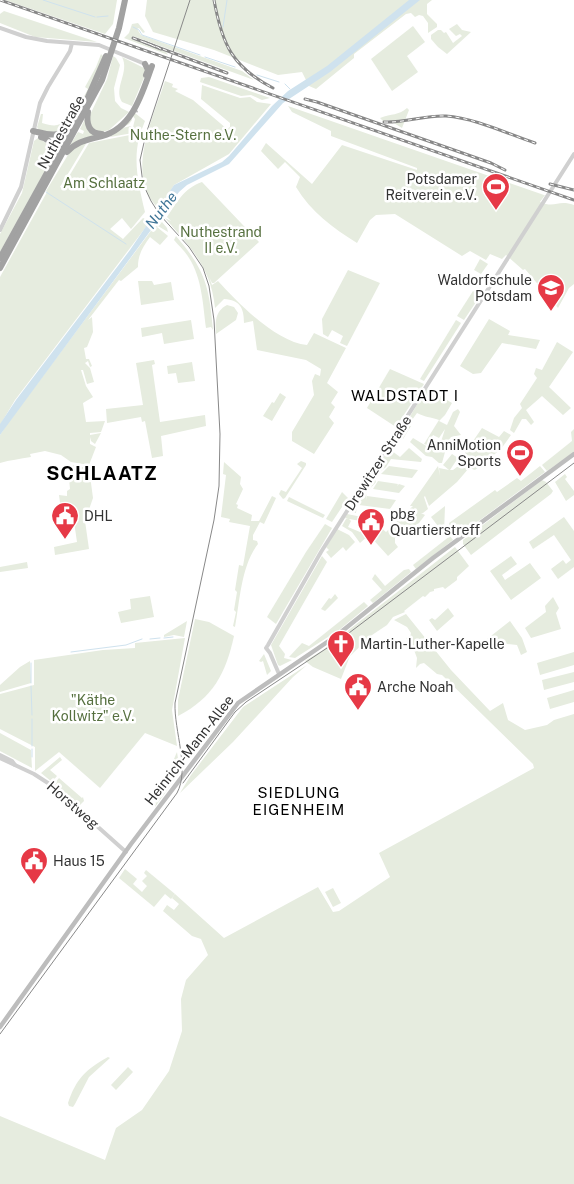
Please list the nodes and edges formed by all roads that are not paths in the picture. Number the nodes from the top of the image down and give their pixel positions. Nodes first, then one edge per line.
1 (121, 0) edge
2 (126, 0) edge
3 (118, 27) junction
4 (0, 28) edge
5 (72, 43) junction
6 (109, 55) junction
7 (148, 65) junction
8 (90, 103) junction
9 (77, 119) junction
10 (32, 133) junction
11 (574, 154) edge
12 (60, 161) junction
13 (50, 167) junction
14 (0, 230) edge
15 (0, 258) edge
16 (0, 268) edge
17 (574, 454) edge
18 (279, 674) junction
19 (0, 757) edge
20 (126, 852) junction
21 (0, 1026) edge

1 - 3 highway, Nuthestraße
2 - 3 highway, Nuthestraße
3 - 6 highway, Nuthestraße
4 - 5 street
5 - 7 street
5 - 10 street
6 - 8 highway, Nuthestraße
6 - 9 highway, Nuthestraße
7 - 8 highway
7 - 12 highway
8 - 12 highway, Nuthestraße
9 - 10 highway
9 - 13 highway, Nuthestraße
10 - 13 highway
10 - 14 street
11 - 18 street, Drewitzer Straße
12 - 16 highway, Nuthestraße
13 - 15 highway, Nuthestraße
17 - 18 main road, Heinrich-Mann-Allee
18 - 20 main road, Heinrich-Mann-Allee
19 - 20 street, Horstweg
20 - 21 main road, Heinrich-Mann-Allee

